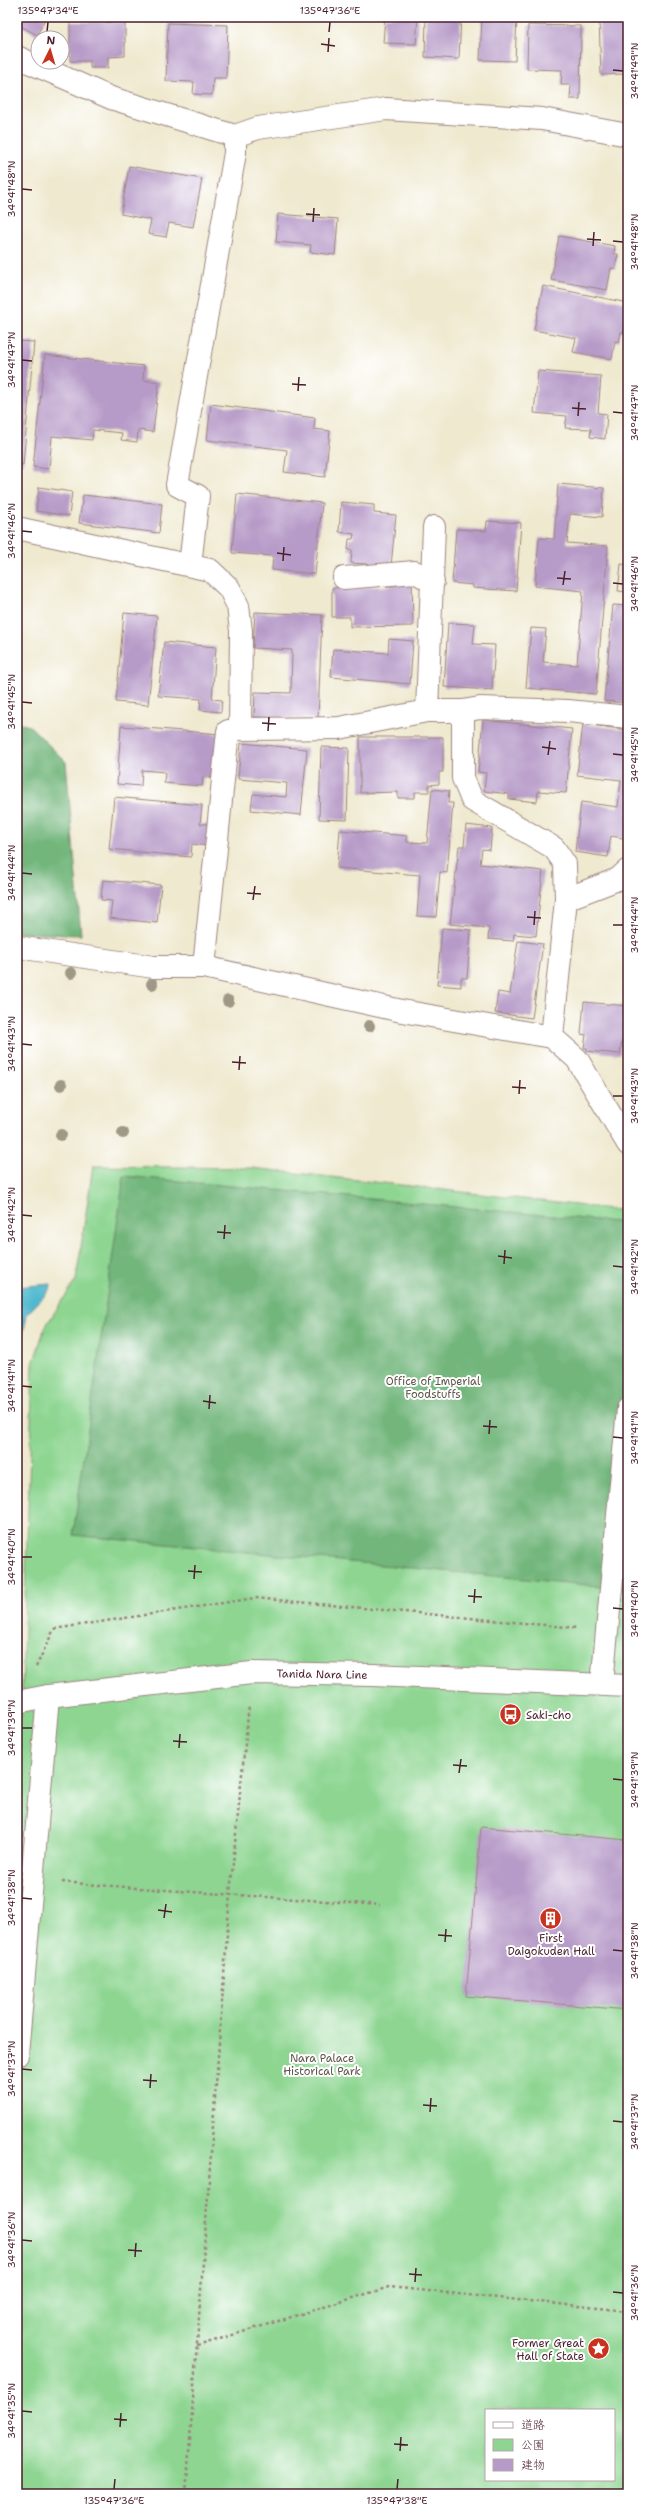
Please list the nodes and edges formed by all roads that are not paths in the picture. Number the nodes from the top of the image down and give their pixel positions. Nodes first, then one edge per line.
1 (17, 56) edge
2 (628, 135) edge
3 (235, 136) junction
4 (434, 527) dead end
5 (17, 528) edge
6 (190, 565) junction
7 (344, 578) dead end
8 (433, 582) junction
9 (427, 711) junction
10 (463, 711) junction
11 (628, 718) edge
12 (240, 729) junction
13 (628, 870) edge
14 (566, 899) junction
15 (17, 947) edge
16 (204, 967) junction
17 (552, 1037) junction
18 (628, 1144) edge
19 (628, 1409) edge
20 (602, 1684) junction
21 (628, 1686) edge
22 (48, 1696) junction
23 (17, 1702) edge
24 (17, 2055) edge

1 - 3 street
2 - 3 street
3 - 6 street
4 - 8 street
5 - 6 street
6 - 12 street
7 - 8 street
8 - 9 street
9 - 10 street
9 - 12 street
10 - 11 street
10 - 14 street
12 - 16 street
13 - 14 street
14 - 17 street
15 - 16 street
16 - 17 street
17 - 18 street
19 - 20 street
20 - 21 street, Tanida Nara Line
20 - 22 street, Tanida Nara Line
22 - 23 street, Tanida Nara Line
22 - 24 street

